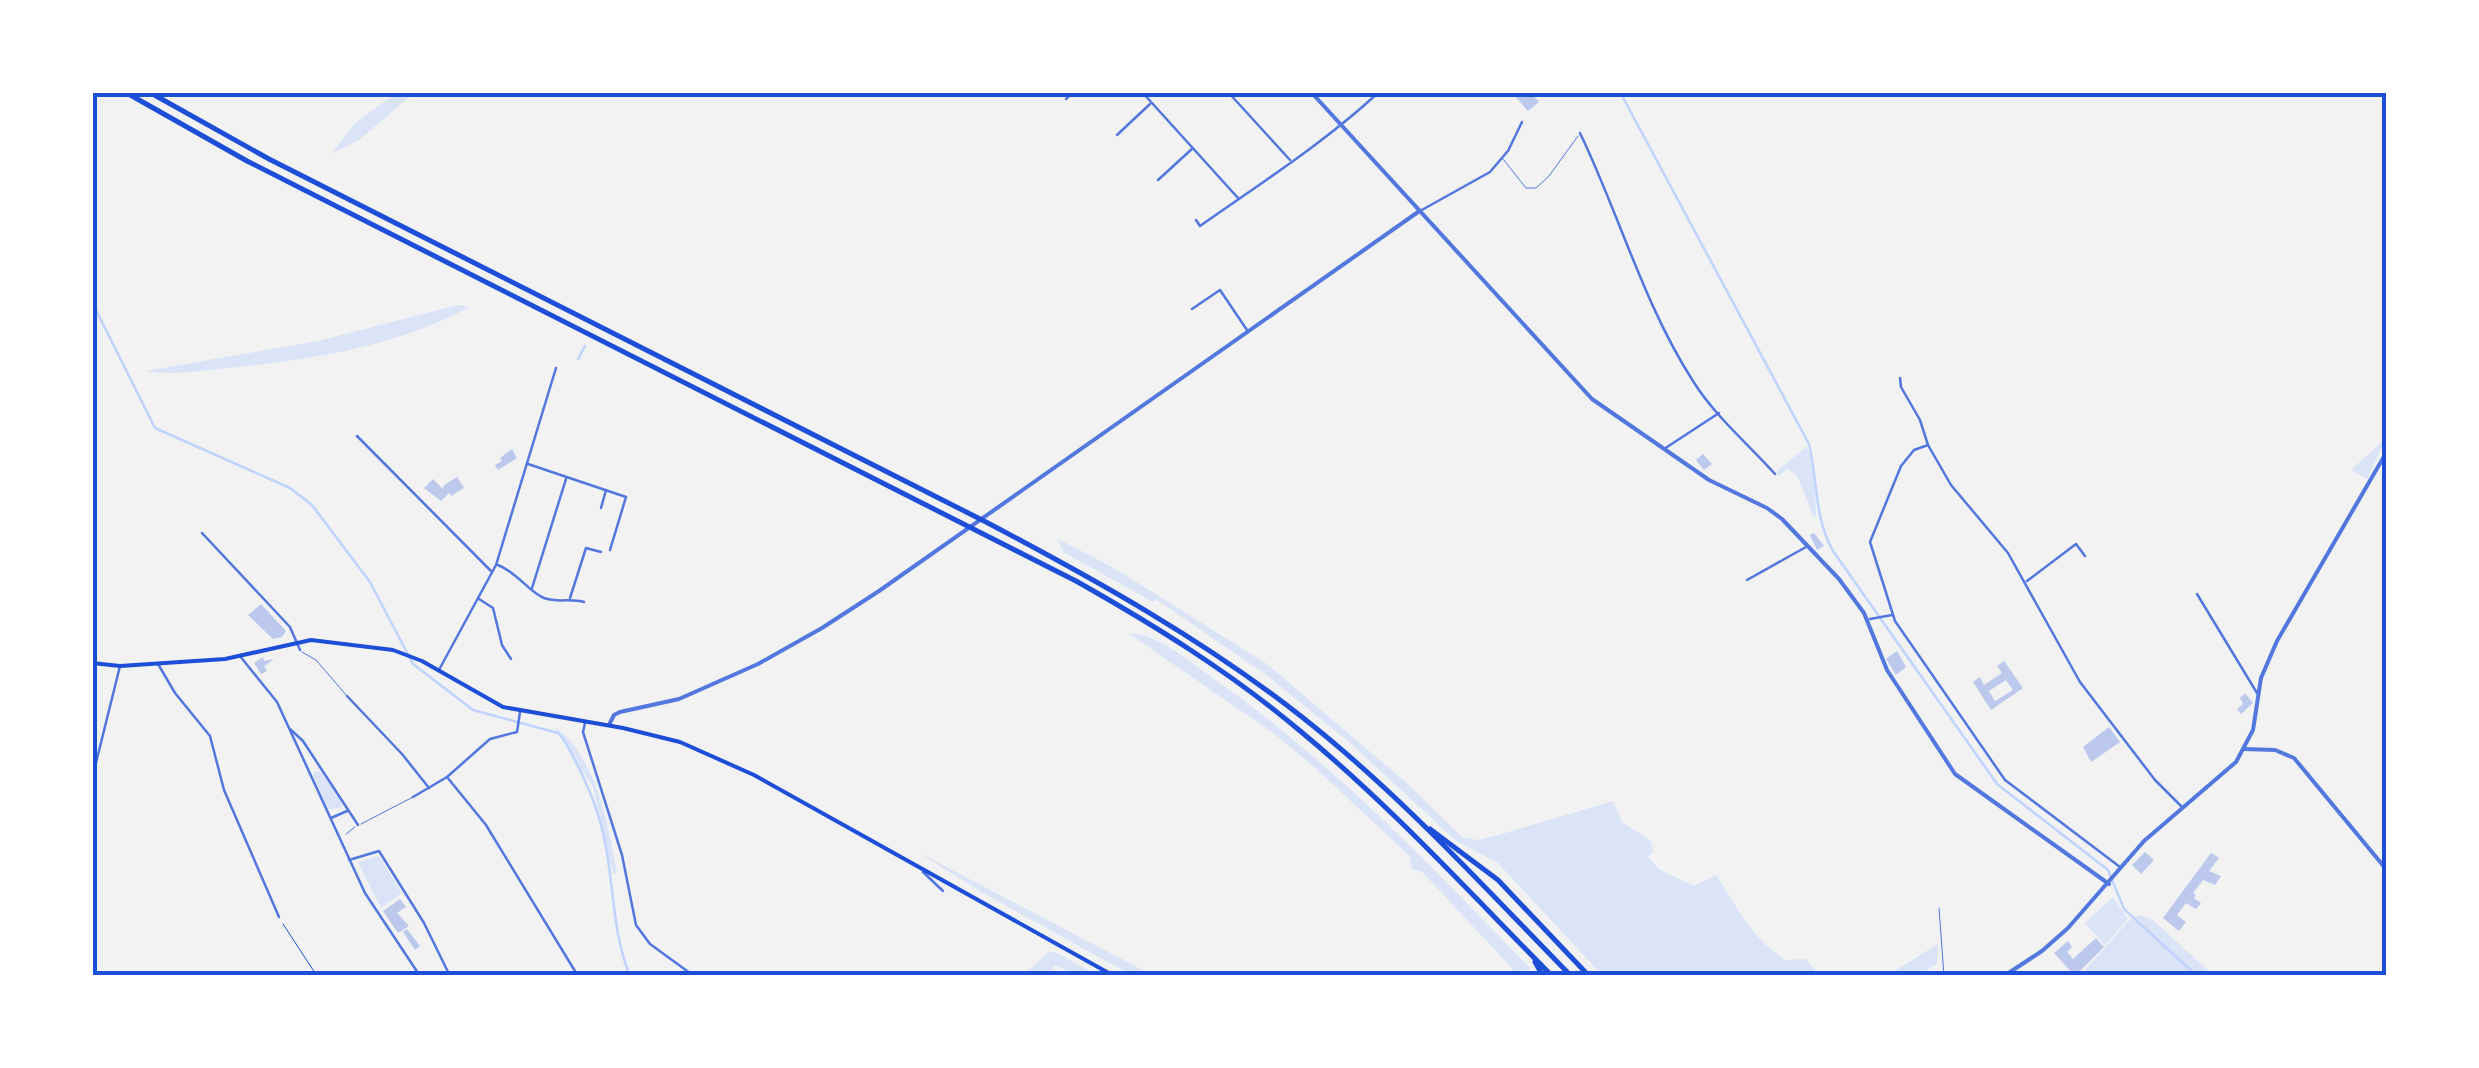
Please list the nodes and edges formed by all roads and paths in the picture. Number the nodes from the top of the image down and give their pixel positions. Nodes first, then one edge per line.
1 (125, 92) edge
2 (152, 92) edge
3 (1073, 92) edge
4 (1142, 92) edge
5 (1228, 92) edge
6 (1310, 92) edge
7 (1378, 92) edge
8 (1066, 99) dead end
9 (1151, 103) junction
10 (1522, 122) dead end
11 (1342, 126) junction
12 (1580, 134) joint
13 (1116, 135) dead end
14 (1193, 148) junction
15 (1503, 160) junction
16 (1291, 161) junction
17 (1158, 180) dead end
18 (1238, 199) junction
19 (1419, 212) junction
20 (1196, 220) dead end
21 (1192, 309) dead end
22 (1247, 330) junction
23 (556, 368) dead end
24 (1900, 378) dead end
25 (1719, 412) junction
26 (357, 436) dead end
27 (1928, 444) junction
28 (1662, 450) junction
29 (2386, 453) edge
30 (528, 464) junction
31 (1775, 474) dead end
32 (566, 477) junction
33 (606, 490) junction
34 (601, 508) dead end
35 (974, 522) junction
36 (202, 533) dead end
37 (1808, 546) junction
38 (610, 550) dead end
39 (601, 552) dead end
40 (2085, 556) dead end
41 (1764, 558) dead end
42 (496, 564) junction
43 (1769, 568) junction
44 (492, 572) junction
45 (1747, 580) dead end
46 (2026, 582) junction
47 (532, 588) junction
48 (2197, 594) dead end
49 (570, 598) junction
50 (478, 599) junction
51 (584, 602) dead end
52 (1893, 614) junction
53 (1867, 620) junction
54 (295, 641) junction
55 (300, 650) joint
56 (240, 656) junction
57 (511, 659) dead end
58 (157, 662) junction
59 (92, 663) edge
60 (120, 666) junction
61 (439, 670) junction
62 (2258, 694) junction
63 (347, 696) joint
64 (520, 712) junction
65 (586, 722) junction
66 (609, 726) junction
67 (289, 728) junction
68 (2244, 749) junction
69 (318, 764) junction
70 (308, 769) junction
71 (447, 778) junction
72 (92, 780) edge
73 (429, 788) junction
74 (413, 797) joint
75 (2184, 808) junction
76 (348, 810) junction
77 (1408, 810) junction
78 (330, 818) junction
79 (358, 825) junction
80 (346, 834) dead end
81 (348, 860) junction
82 (920, 867) junction
83 (2121, 868) junction
84 (2386, 869) edge
85 (2111, 880) junction
86 (943, 891) dead end
87 (1940, 908) dead end
88 (279, 917) joint
89 (1531, 955) junction
90 (317, 976) edge
91 (420, 976) edge
92 (450, 976) edge
93 (578, 976) edge
94 (694, 976) edge
95 (1114, 976) edge
96 (1543, 976) edge
97 (1552, 976) edge
98 (1571, 976) edge
99 (1589, 976) edge
100 (1944, 976) edge
101 (2004, 976) edge

1 - 35 highway
2 - 35 highway
3 - 8 street
4 - 9 street
5 - 16 street
6 - 11 street
7 - 11 street
9 - 13 street
9 - 14 street
10 - 15 street
11 - 16 street
11 - 19 street
12 - 15 lane
12 - 25 street
14 - 17 street
14 - 18 street
15 - 19 street
16 - 18 street
18 - 20 street
19 - 22 street
19 - 28 street
21 - 22 street
22 - 35 street
23 - 30 street
24 - 27 street
25 - 28 street
25 - 31 street
26 - 44 street
27 - 46 street
27 - 52 street
28 - 37 street
29 - 62 street
30 - 32 street
30 - 42 street
32 - 33 street
32 - 47 street
33 - 34 street
33 - 38 street
35 - 66 street
35 - 77 highway
35 - 89 highway
36 - 54 street
37 - 43 street
37 - 53 street
39 - 49 street
40 - 46 street
41 - 43 street
42 - 44 street
42 - 47 street
43 - 45 street
44 - 50 street
46 - 75 street
47 - 49 street
48 - 62 street
49 - 51 street
50 - 57 street
50 - 61 street
52 - 53 street
52 - 83 street
53 - 85 street
54 - 55 street
54 - 56 main road
54 - 61 main road
55 - 63 lane
56 - 58 main road
56 - 67 street
58 - 60 main road
58 - 88 street
59 - 60 main road
60 - 72 street
61 - 64 main road
62 - 68 street
63 - 73 street
64 - 65 main road
64 - 71 street
65 - 66 main road
65 - 94 street
66 - 82 main road
67 - 69 street
67 - 70 street
68 - 75 street
68 - 84 street
69 - 70 street
69 - 76 street
70 - 78 street
71 - 73 street
71 - 93 street
73 - 74 street
74 - 79 lane
75 - 83 street
76 - 78 street
76 - 79 street
77 - 98 highway
77 - 99 highway
78 - 81 street
79 - 80 lane
81 - 91 street
81 - 92 street
82 - 86 street
82 - 95 main road
83 - 85 street
85 - 101 street
87 - 100 lane
88 - 90 path
89 - 96 highway
89 - 97 highway

